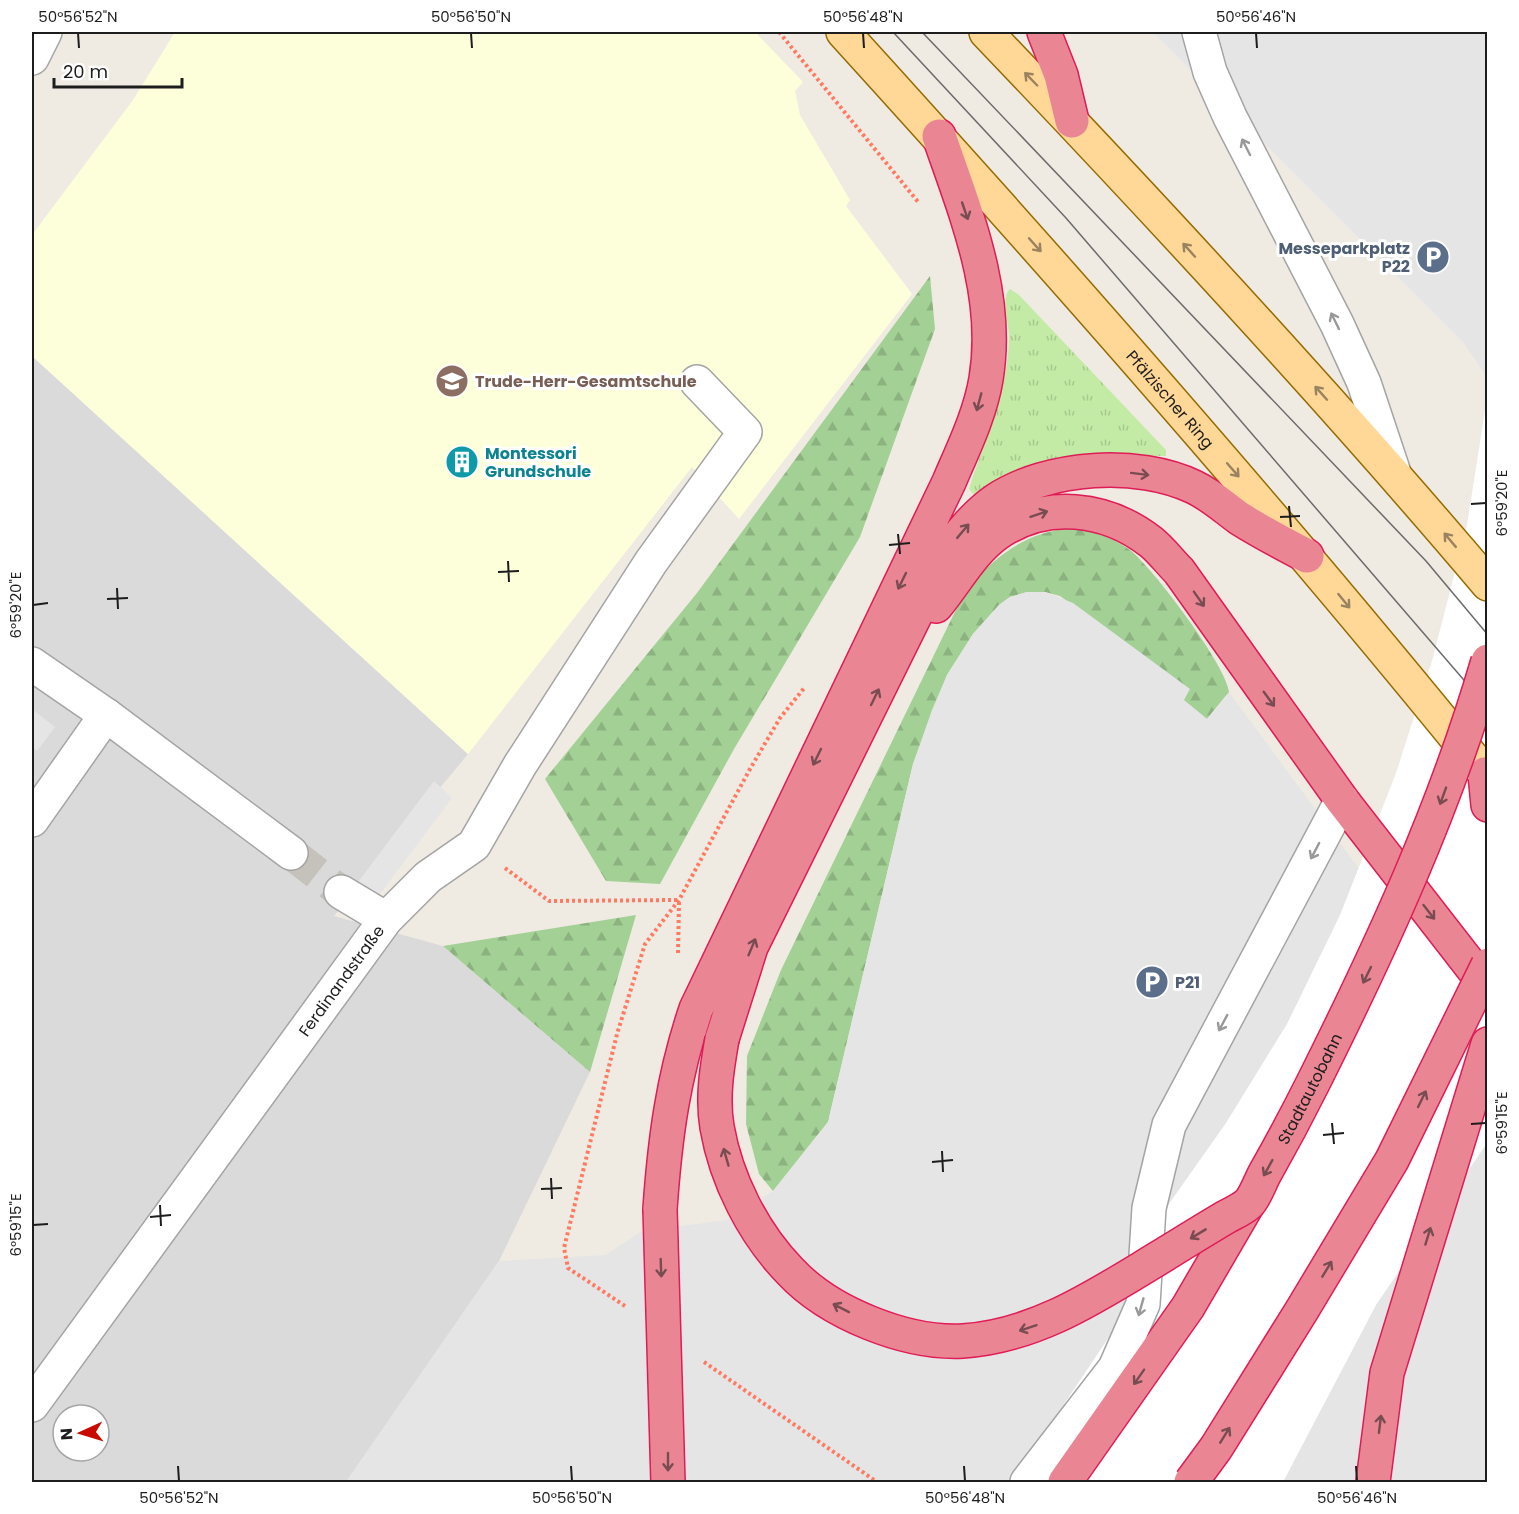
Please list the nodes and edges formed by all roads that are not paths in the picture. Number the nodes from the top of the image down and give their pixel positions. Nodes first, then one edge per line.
1 (45, 32) edge
2 (843, 32) edge
3 (986, 32) edge
4 (1044, 32) edge
5 (1199, 32) edge
6 (32, 58) edge
7 (1072, 122) junction
8 (939, 136) junction
9 (697, 382) dead end
10 (1394, 473) junction
11 (1307, 556) junction
12 (1488, 584) edge
13 (896, 656) junction
14 (1488, 661) edge
15 (32, 664) edge
16 (106, 716) junction
17 (1486, 775) edge
18 (1342, 800) junction
19 (1488, 806) edge
20 (32, 820) edge
21 (291, 854) tunnel mouth
22 (341, 891) tunnel mouth
23 (386, 919) junction
24 (1488, 965) edge
25 (1488, 988) edge
26 (1488, 1044) edge
27 (1248, 1204) junction
28 (32, 1405) edge
29 (668, 1482) edge
30 (1027, 1482) edge
31 (1065, 1482) edge
32 (1191, 1482) edge
33 (1373, 1482) edge

1 - 6 street
2 - 8 main road, Pfälzischer Ring
7 -> 3 main road
4 - 7 highway
10 -> 5 street
10 -> 7 main road
8 -> 11 main road, Pfälzischer Ring
8 -> 29 highway, bridge
9 - 23 street, Ferdinandstraße
12 -> 10 main road
13 -> 11 highway
11 -> 17 main road, Pfälzischer Ring
13 -> 18 highway
27 -> 13 highway, bridge
14 -> 27 highway, Stadtautobahn, bridge
15 - 16 street
16 - 20 street
16 - 21 street
17 - 19 highway
18 -> 25 highway
18 -> 30 street
22 - 23 street
23 - 28 street, Ferdinandstraße
32 -> 24 highway, bridge
33 -> 26 highway
27 -> 31 highway, Stadtautobahn

